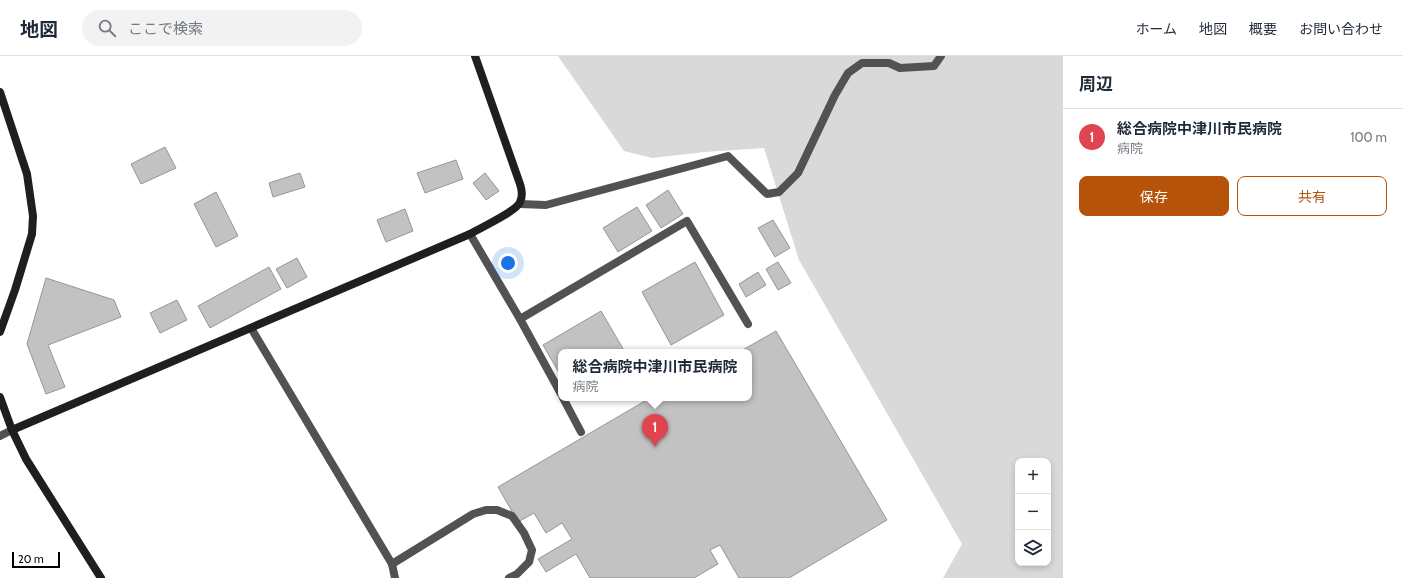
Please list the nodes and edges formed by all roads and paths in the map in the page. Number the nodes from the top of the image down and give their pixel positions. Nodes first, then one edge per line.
1 (475, 56) edge
2 (940, 56) edge
3 (0, 92) edge
4 (520, 204) junction
5 (470, 234) junction
6 (520, 319) junction
7 (748, 324) dead end
8 (251, 328) junction
9 (0, 332) edge
10 (558, 389) edge
11 (0, 397) edge
12 (565, 401) edge
13 (12, 430) junction
14 (581, 432) dead end
15 (0, 436) edge
16 (392, 564) junction
17 (101, 578) edge
18 (395, 578) edge
19 (509, 578) edge

1 - 4 street
2 - 4 street
3 - 9 street
4 - 5 street
5 - 6 street
5 - 8 street
6 - 7 street
6 - 10 street
8 - 13 street
8 - 16 street
11 - 13 street
12 - 14 street
13 - 15 street
13 - 17 street
16 - 18 street
16 - 19 street

